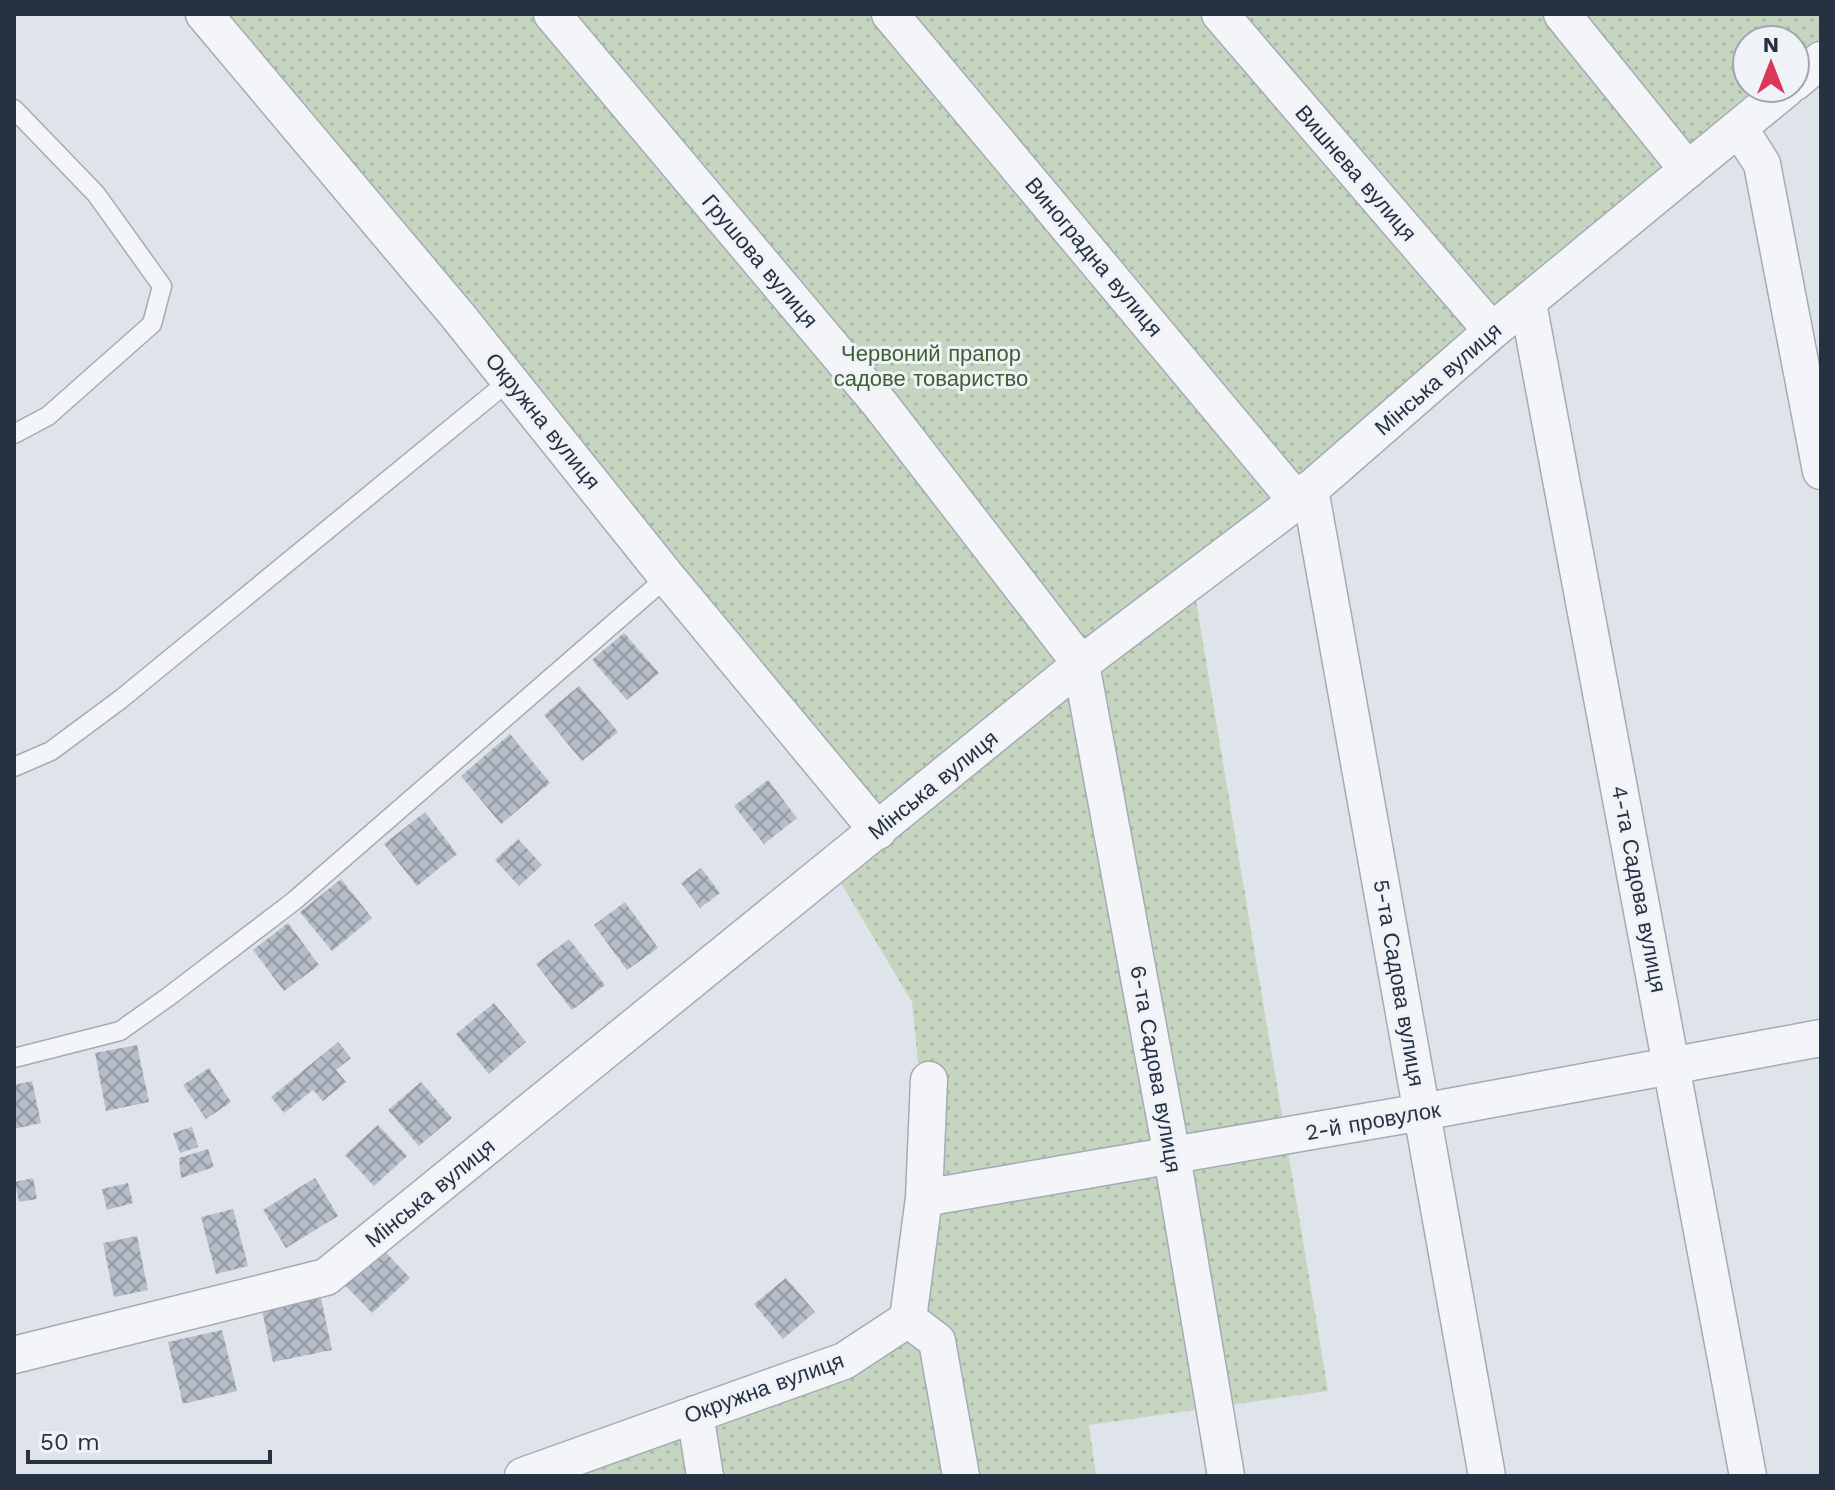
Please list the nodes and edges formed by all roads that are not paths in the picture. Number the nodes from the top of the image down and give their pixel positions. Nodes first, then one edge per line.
1 (204, 14) edge
2 (552, 14) edge
3 (890, 14) edge
4 (1220, 14) edge
5 (1562, 14) edge
6 (1768, 104) edge
7 (14, 109) edge
8 (1739, 128) junction
9 (1688, 170) junction
10 (1528, 303) junction
11 (1492, 331) junction
12 (510, 380) junction
13 (14, 434) edge
14 (1821, 471) edge
15 (1304, 495) junction
16 (667, 577) junction
17 (1081, 664) junction
18 (14, 767) edge
19 (878, 831) junction
20 (1821, 1038) edge
21 (14, 1058) edge
22 (1672, 1065) junction
23 (929, 1080) dead end
24 (1422, 1112) junction
25 (1172, 1156) junction
26 (924, 1198) junction
27 (908, 1319) junction
28 (14, 1355) edge
29 (695, 1414) junction
30 (523, 1476) edge
31 (705, 1476) edge
32 (961, 1476) edge
33 (1226, 1476) edge
34 (1487, 1476) edge
35 (1748, 1476) edge

1 - 12 street, Окружна вулиця
2 - 17 street, Грушова вулиця
3 - 15 street, Виноградна вулиця
4 - 11 street, Вишнева вулиця
5 - 9 street
6 - 8 street, Мінська вулиця
7 - 13 lane
8 - 9 street, Мінська вулиця
8 - 14 street
9 - 10 street, Мінська вулиця
10 - 11 street, Мінська вулиця
10 - 22 street, 4-та Садова вулиця
11 - 15 street, Мінська вулиця
12 - 16 street, Окружна вулиця
12 - 18 lane
15 - 17 street, Мінська вулиця
15 - 24 street, 5-та Садова вулиця
16 - 19 street, Окружна вулиця
16 - 21 lane
17 - 19 street, Мінська вулиця
17 - 25 street, 6-та Садова вулиця
19 - 28 street, Мінська вулиця
20 - 22 street, 2-й провулок
22 - 24 street, 2-й провулок
22 - 35 street, 4-та Садова вулиця
23 - 26 street
24 - 25 street, 2-й провулок
24 - 34 street, 5-та Садова вулиця
25 - 26 street, 2-й провулок
25 - 33 street, 6-та Садова вулиця
26 - 27 street
27 - 29 street, Окружна вулиця
27 - 32 street
29 - 30 street, Окружна вулиця
29 - 31 street

